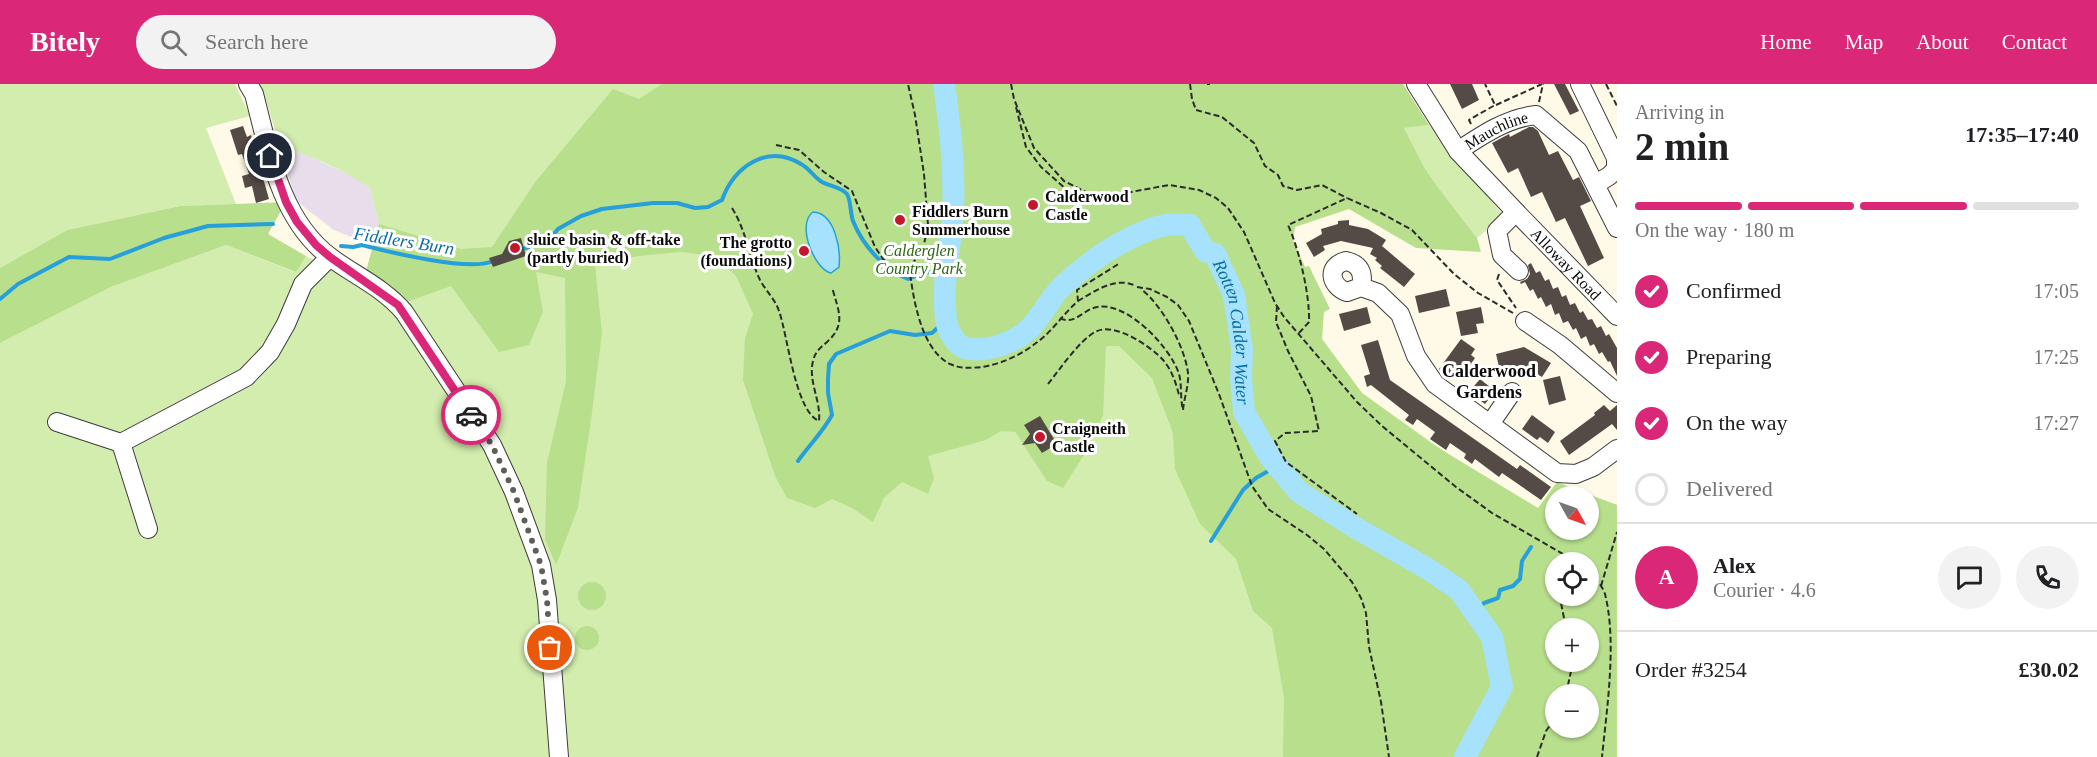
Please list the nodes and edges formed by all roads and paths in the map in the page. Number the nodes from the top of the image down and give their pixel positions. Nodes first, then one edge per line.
1 (248, 84) edge
2 (908, 84) edge
3 (1011, 84) edge
4 (1190, 84) edge
5 (1416, 84) edge
6 (1485, 84) edge
7 (1542, 84) edge
8 (1580, 84) edge
9 (1606, 84) edge
10 (1014, 99) junction
11 (1495, 105) junction
12 (1617, 106) edge
13 (1479, 137) junction
14 (776, 145) dead end
15 (1458, 151) junction
16 (1596, 184) junction
17 (1098, 198) junction
18 (1347, 198) junction
19 (732, 208) dead end
20 (1516, 212) junction
21 (1617, 228) edge
22 (330, 257) junction
23 (1505, 258) junction
24 (1120, 263) dead end
25 (909, 266) junction
26 (1520, 271) dead end
27 (832, 287) dead end
28 (1137, 287) junction
29 (1361, 287) dead end
30 (1078, 301) junction
31 (1277, 306) junction
32 (1617, 316) edge
33 (1060, 318) junction
34 (1524, 319) junction
35 (1298, 334) junction
36 (1048, 384) dead end
37 (1512, 392) dead end
38 (1617, 393) edge
39 (1183, 410) junction
40 (57, 422) dead end
41 (1490, 424) junction
42 (121, 443) junction
43 (1617, 449) edge
44 (1357, 514) dead end
45 (148, 529) dead end
46 (1617, 532) edge
47 (1560, 552) edge
48 (1599, 584) edge
49 (1601, 586) junction
50 (1545, 734) edge
51 (559, 757) edge
52 (1389, 757) edge
53 (1537, 757) edge
54 (1602, 757) edge

1 - 22 street
2 - 25 path
3 - 10 path
4 - 18 path
5 - 15 street, Alloway Road
6 - 11 path
7 - 11 path
8 - 16 street
9 - 12 path
10 - 17 path
10 - 17 path
11 - 13 path
13 - 15 street, Mauchline
13 - 16 street, Mauchline
14 - 25 path
15 - 20 street, Alloway Road
16 - 21 street, Mauchline
17 - 31 path
18 - 34 path
18 - 35 path
19 - 27 path
20 - 23 street
20 - 32 street, Alloway Road
22 - 42 street
22 - 51 street
23 - 26 street
23 - 34 path
24 - 30 path
25 - 33 path
28 - 30 path
28 - 39 path
28 - 52 path
29 - 41 street
30 - 33 path
31 - 35 path
31 - 44 path
33 - 39 path
34 - 38 street
35 - 47 path
36 - 39 path
37 - 41 street
40 - 42 street
41 - 43 street
42 - 45 street
46 - 49 path
48 - 49 path
49 - 54 path
50 - 53 path

